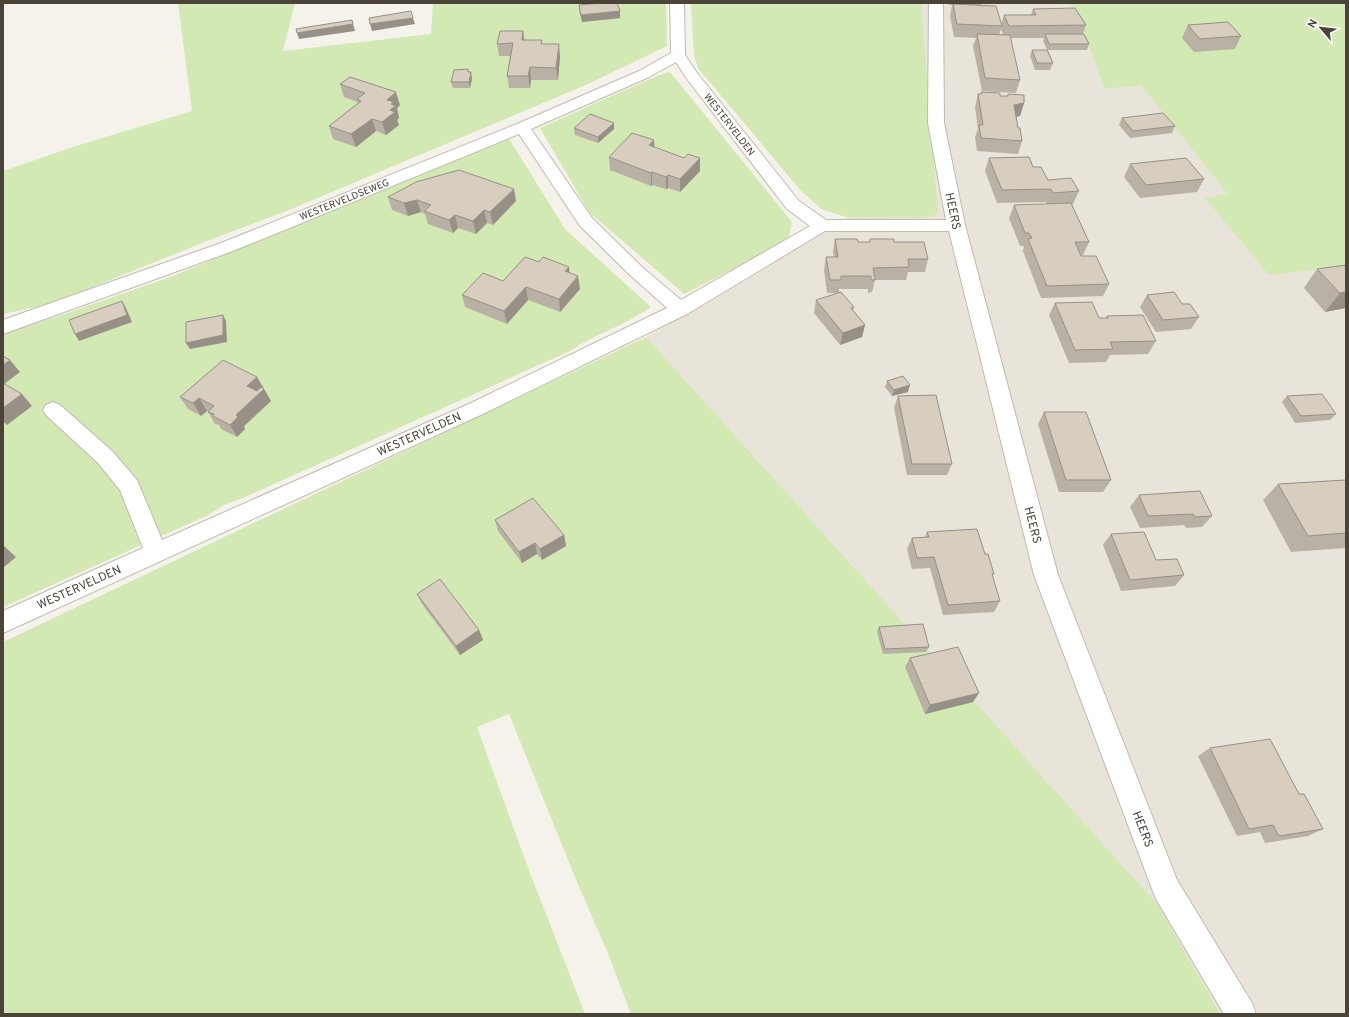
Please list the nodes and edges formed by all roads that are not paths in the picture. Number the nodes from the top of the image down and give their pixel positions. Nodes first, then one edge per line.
1 (677, 3) edge
2 (936, 3) edge
3 (678, 55) junction
4 (522, 127) junction
5 (956, 225) junction
6 (822, 226) junction
7 (680, 309) junction
8 (3, 327) edge
9 (54, 410) dead end
10 (156, 553) junction
11 (3, 622) edge
12 (1241, 1014) edge

1 - 3 street
2 - 5 street, HEERS
3 - 4 street, WESTERVELDSEWEG
3 - 6 street, WESTERVELDEN
4 - 7 street
4 - 8 street, WESTERVELDSEWEG
5 - 6 street, WESTERVELDEN
5 - 12 street, HEERS
6 - 7 street, WESTERVELDEN
7 - 10 street, WESTERVELDEN
9 - 10 street
10 - 11 street, WESTERVELDEN

